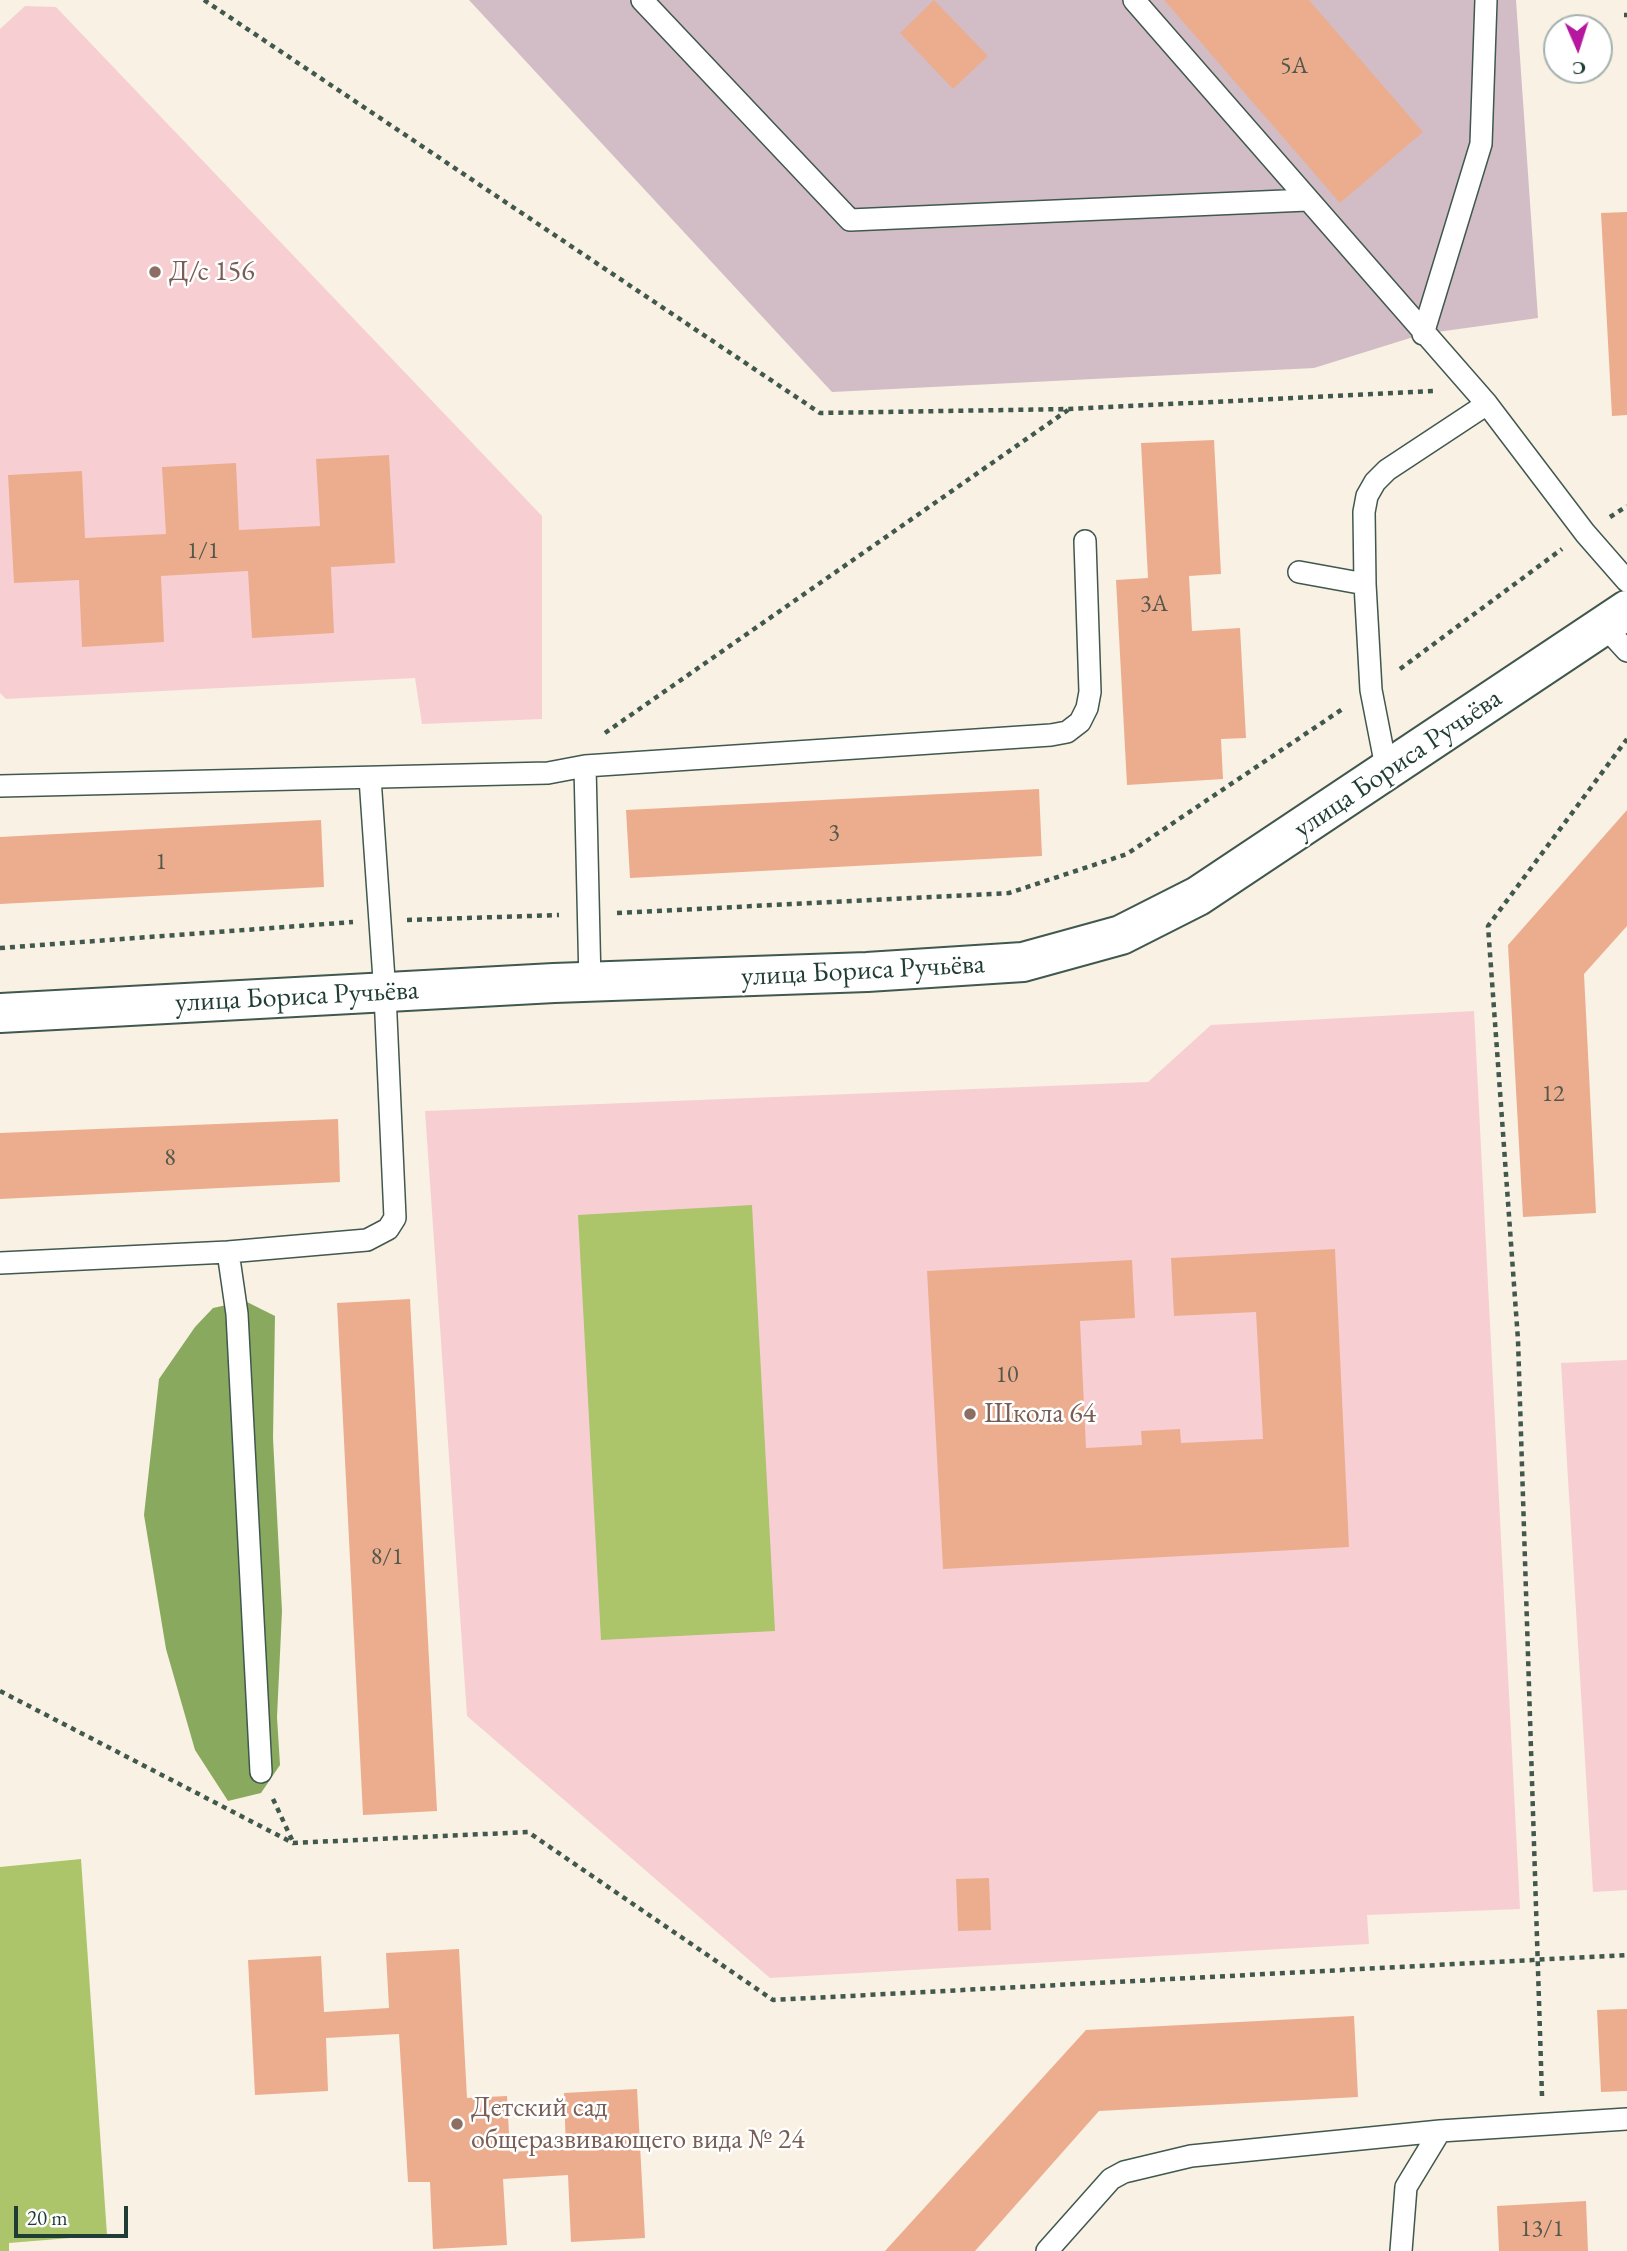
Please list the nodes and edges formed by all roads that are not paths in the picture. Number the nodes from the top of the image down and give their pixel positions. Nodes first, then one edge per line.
1 (642, 0) edge
2 (1134, 0) edge
3 (1486, 0) edge
4 (1307, 200) junction
5 (1423, 334) junction
6 (1480, 396) junction
7 (1085, 541) dead end
8 (1299, 572) dead end
9 (1627, 581) edge
10 (1365, 584) junction
11 (1620, 629) edge
12 (585, 766) junction
13 (1387, 772) junction
14 (370, 778) junction
15 (0, 786) edge
16 (590, 983) junction
17 (385, 994) junction
18 (0, 1013) edge
19 (228, 1252) junction
20 (0, 1263) edge
21 (261, 1772) road end
22 (1627, 2119) edge
23 (1440, 2131) junction
24 (1047, 2251) edge
25 (1402, 2251) edge

1 - 4 lane
2 - 4 lane
3 - 5 lane
4 - 5 lane
5 - 6 lane
6 - 9 lane
6 - 10 lane
7 - 12 lane
8 - 10 lane
10 - 13 lane
11 - 13 street, улица Бориса Ручьёва
12 - 14 lane
12 - 16 lane
13 - 16 street, улица Бориса Ручьёва
14 - 15 lane
14 - 17 lane
16 - 17 street, улица Бориса Ручьёва
17 - 18 street, улица Бориса Ручьёва
17 - 19 lane
19 - 20 lane
19 - 21 lane
22 - 23 lane
23 - 24 lane
23 - 25 lane

